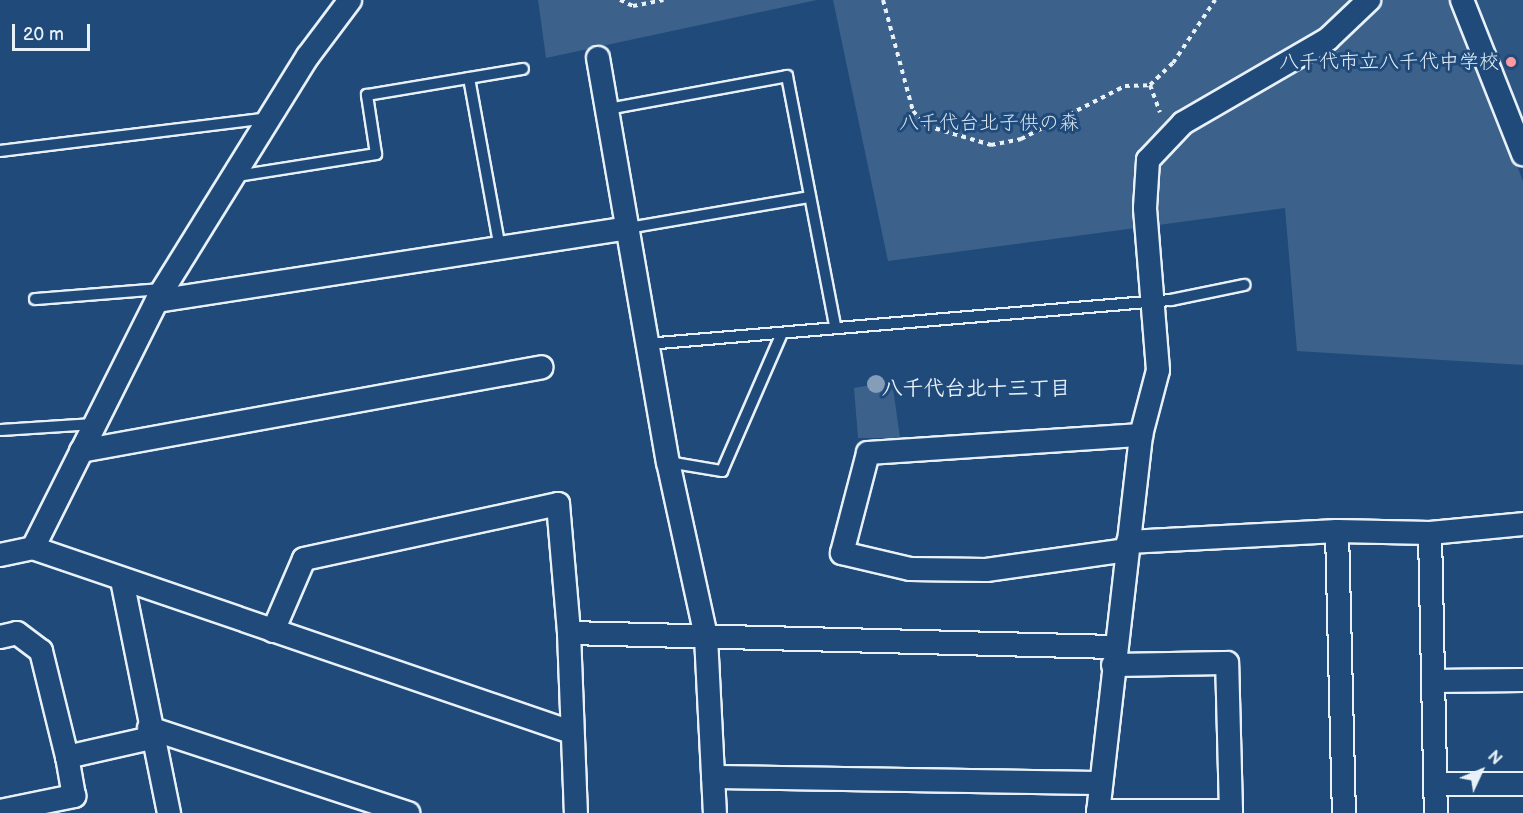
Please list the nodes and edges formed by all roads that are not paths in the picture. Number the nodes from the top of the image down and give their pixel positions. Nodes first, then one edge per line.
1 (350, 0) edge
2 (1370, 0) edge
3 (1462, 0) edge
4 (598, 58) dead end
5 (523, 69) dead end
6 (469, 78) junction
7 (608, 109) junction
8 (271, 118) junction
9 (0, 151) edge
10 (1523, 154) edge
11 (237, 176) junction
12 (809, 197) junction
13 (628, 228) junction
14 (500, 249) junction
15 (1244, 285) dead end
16 (160, 295) junction
17 (35, 299) dead end
18 (1156, 299) junction
19 (835, 325) junction
20 (782, 333) junction
21 (646, 344) junction
22 (542, 367) dead end
23 (94, 424) junction
24 (1, 430) edge
25 (1141, 435) junction
26 (81, 451) junction
27 (668, 462) junction
28 (1523, 524) edge
29 (1337, 531) junction
30 (1431, 533) junction
31 (1128, 546) junction
32 (33, 548) junction
33 (0, 555) edge
34 (122, 580) junction
35 (273, 631) junction
36 (569, 633) junction
37 (0, 637) edge
38 (706, 637) junction
39 (1114, 656) junction
40 (1523, 680) edge
41 (1433, 681) junction
42 (571, 732) junction
43 (150, 733) junction
44 (67, 757) junction
45 (713, 777) junction
46 (1101, 783) junction
47 (1436, 784) junction
48 (1523, 784) edge
49 (0, 811) edge
50 (1098, 812) edge
51 (169, 813) edge
52 (408, 813) edge
53 (576, 813) edge
54 (715, 813) edge
55 (1344, 813) edge
56 (1436, 813) edge

1 - 8 street
2 - 18 street
3 - 10 street
4 - 7 street
5 - 6 lane
6 - 11 lane
6 - 14 lane
7 - 12 lane
7 - 13 street
8 - 9 lane
8 - 11 street
11 - 16 street
12 - 13 lane
12 - 19 lane
13 - 14 street
13 - 21 street
14 - 16 street
15 - 18 lane
16 - 17 lane
16 - 23 street
18 - 19 lane
18 - 25 street
19 - 20 lane
20 - 21 lane
20 - 27 lane
21 - 27 street
22 - 26 street
23 - 24 lane
23 - 26 street
25 - 31 street
25 - 31 street
26 - 32 street
27 - 38 street
28 - 30 street
29 - 30 street
29 - 31 street
29 - 55 street
30 - 41 street
31 - 39 street
32 - 33 street
32 - 34 street
34 - 35 street
34 - 43 street
35 - 36 street
35 - 42 street
36 - 38 street
36 - 42 street
37 - 44 street
38 - 39 street
38 - 45 street
39 - 46 street
39 - 50 street
40 - 41 street
41 - 47 street
42 - 53 street
43 - 44 street
43 - 51 street
43 - 52 street
44 - 49 street
45 - 46 street
45 - 54 street
46 - 50 street
47 - 48 street
47 - 56 street

